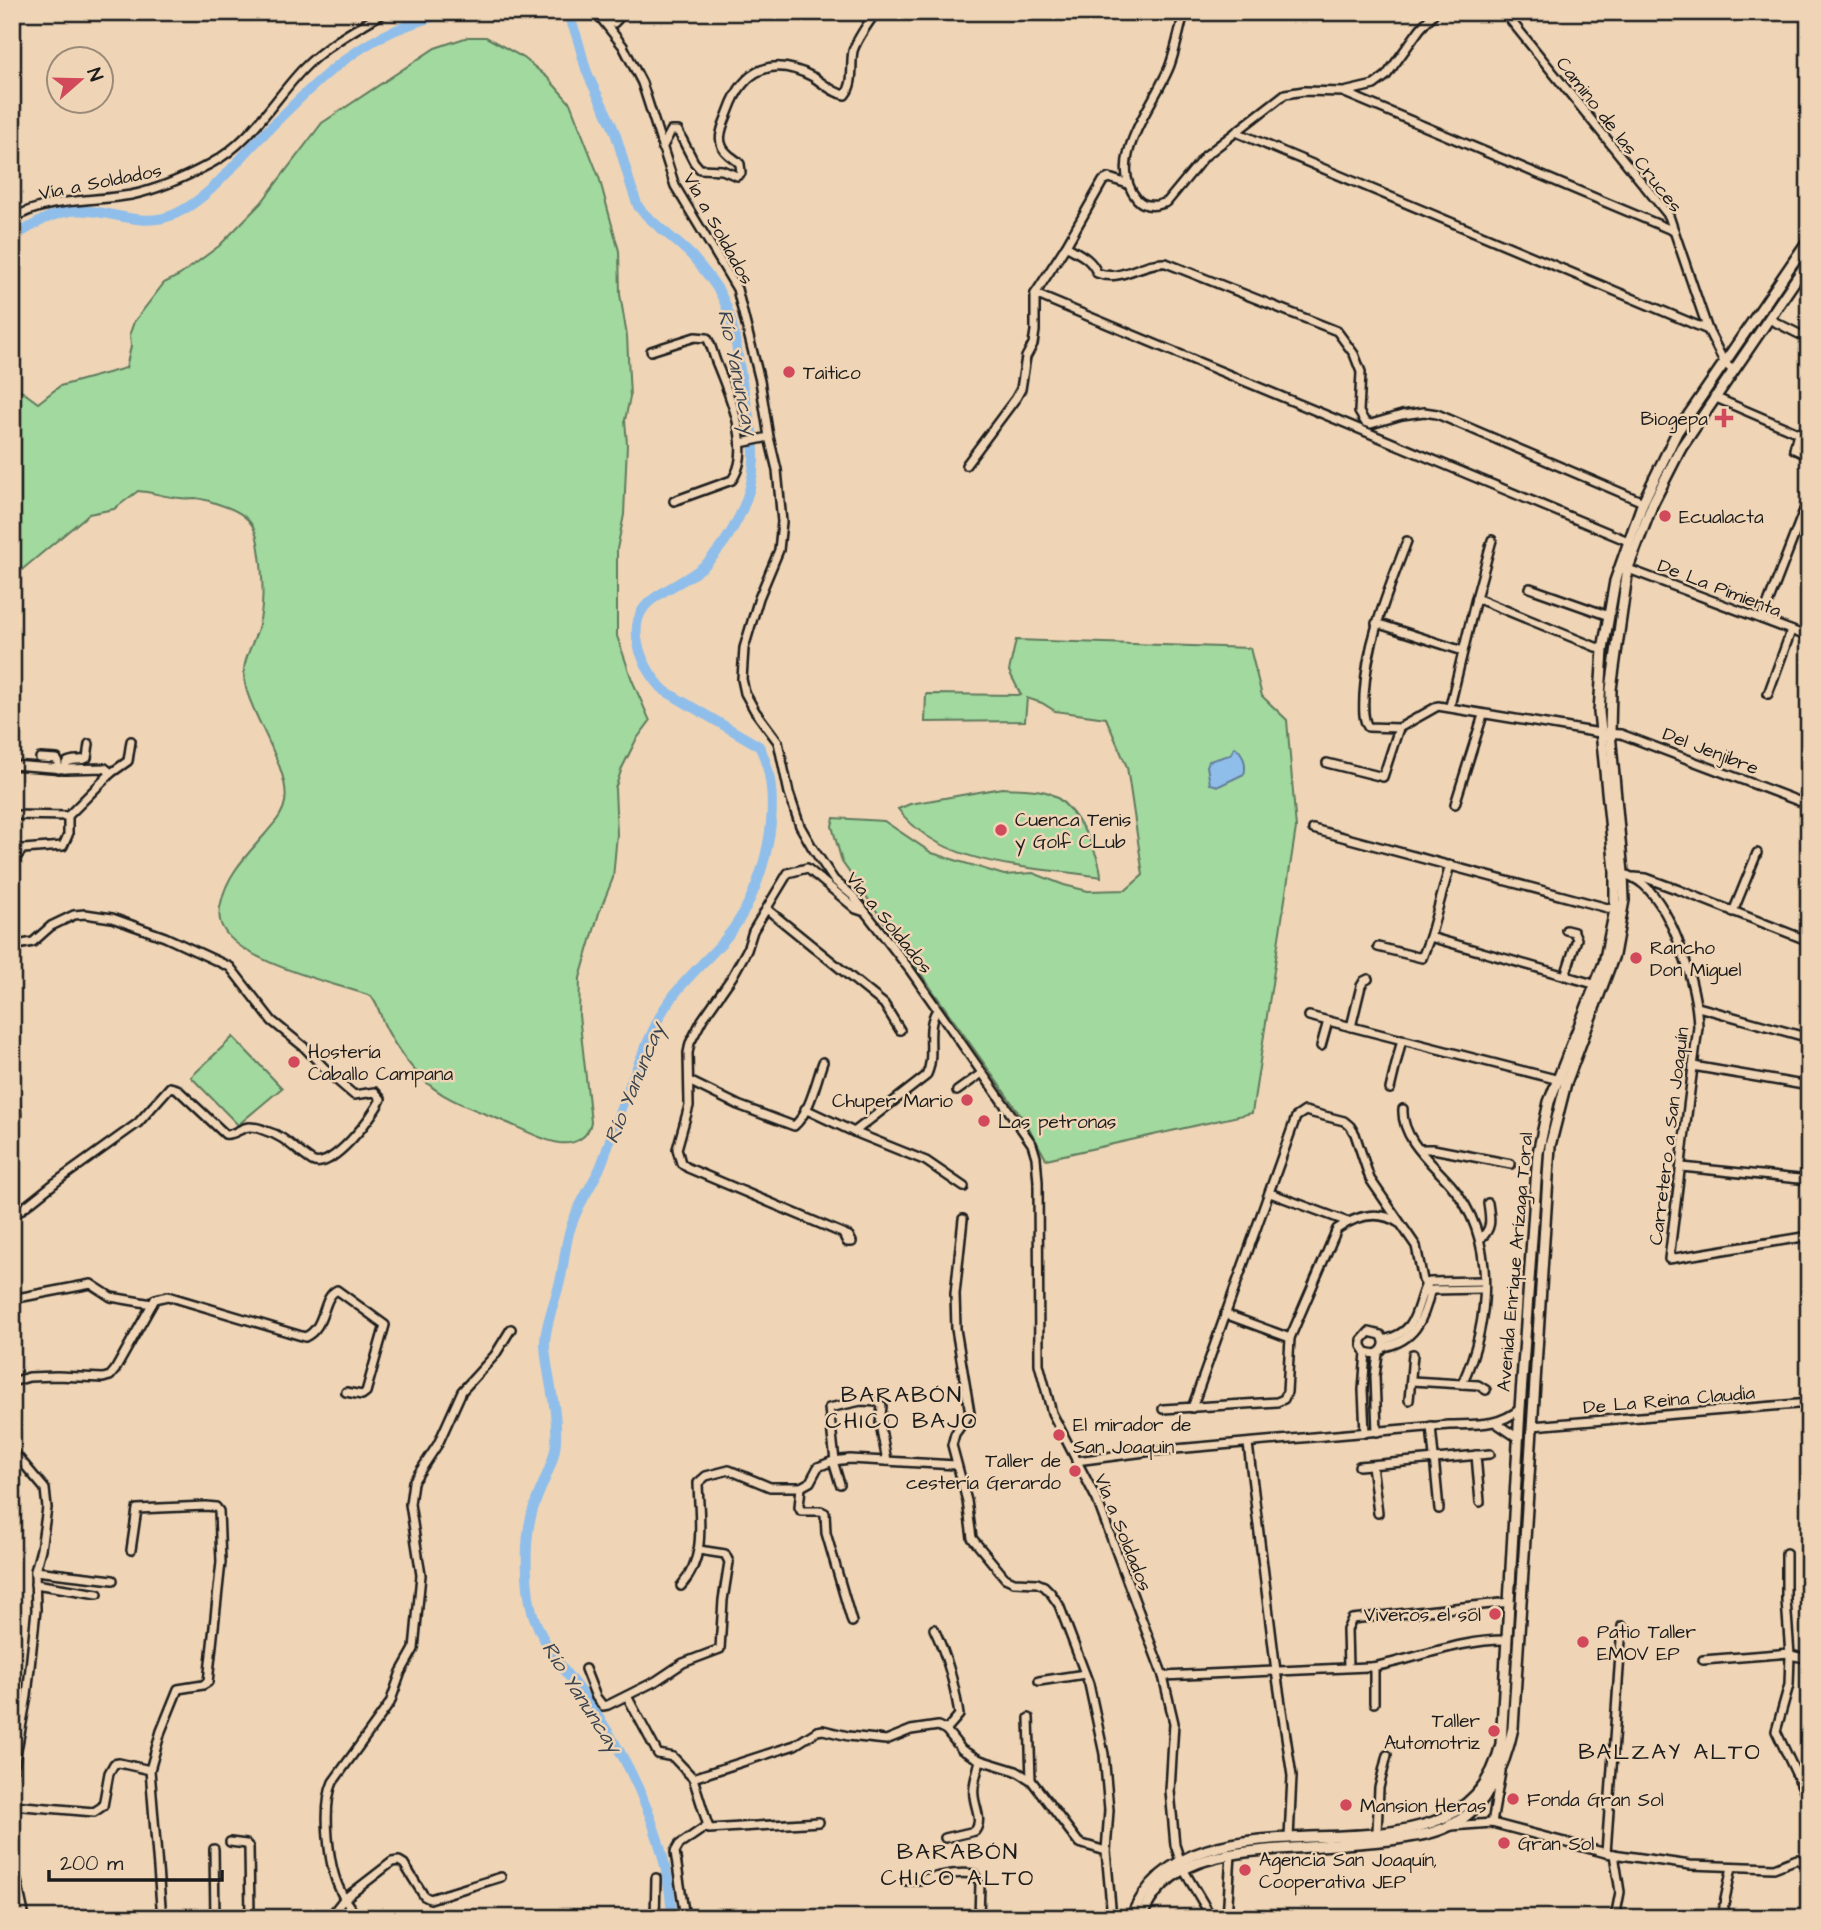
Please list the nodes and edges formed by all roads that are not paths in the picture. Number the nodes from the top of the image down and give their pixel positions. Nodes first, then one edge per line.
1 (385, 12) edge
2 (596, 12) edge
3 (618, 12) edge
4 (876, 12) edge
5 (1185, 12) edge
6 (1435, 12) edge
7 (1504, 12) edge
8 (605, 21) junction
9 (1345, 92) junction
10 (1236, 132) junction
11 (662, 148) junction
12 (1128, 184) junction
13 (12, 219) edge
14 (1674, 231) junction
15 (1809, 239) edge
16 (1066, 246) junction
17 (1809, 260) edge
18 (1035, 294) junction
19 (1769, 318) junction
20 (1708, 330) junction
21 (1809, 339) edge
22 (651, 351) dead end
23 (1724, 362) junction
24 (1732, 370) junction
25 (1714, 397) junction
26 (1798, 433) junction
27 (1809, 433) edge
28 (765, 438) junction
29 (744, 442) junction
30 (1809, 456) edge
31 (966, 465) dead end
32 (674, 501) dead end
33 (1643, 502) junction
34 (1806, 505) dead end
35 (1492, 540) dead end
36 (1407, 541) dead end
37 (1628, 541) junction
38 (1624, 567) junction
39 (1530, 588) dead end
40 (1476, 598) junction
41 (1609, 616) junction
42 (1762, 619) junction
43 (1376, 623) junction
44 (1791, 631) junction
45 (1809, 636) edge
46 (1604, 650) junction
47 (1463, 652) junction
48 (1768, 694) dead end
49 (1450, 706) junction
50 (1483, 715) junction
51 (1399, 728) junction
52 (1605, 733) junction
53 (131, 741) dead end
54 (89, 744) dead end
55 (40, 758) dead end
56 (1327, 763) dead end
57 (12, 765) edge
58 (62, 769) junction
59 (111, 773) junction
60 (1455, 804) dead end
61 (1809, 805) edge
62 (14, 815) edge
63 (68, 816) junction
64 (1313, 829) dead end
65 (1757, 853) dead end
66 (12, 862) edge
67 (1450, 865) junction
68 (1619, 872) junction
69 (1633, 877) junction
70 (768, 910) junction
71 (1615, 910) junction
72 (865, 912) junction
73 (1733, 912) junction
74 (1566, 930) dead end
75 (1430, 937) junction
76 (1809, 941) edge
77 (12, 947) edge
78 (1378, 947) dead end
79 (1565, 976) junction
80 (1368, 979) dead end
81 (1597, 985) junction
82 (1698, 1007) junction
83 (937, 1010) junction
84 (1309, 1016) dead end
85 (1328, 1021) junction
86 (1352, 1027) junction
87 (900, 1030) dead end
88 (1809, 1038) edge
89 (1402, 1039) junction
90 (1321, 1046) dead end
91 (823, 1062) dead end
92 (1693, 1066) junction
93 (982, 1073) junction
94 (689, 1081) junction
95 (1562, 1081) junction
96 (1809, 1086) edge
97 (1390, 1089) dead end
98 (957, 1091) dead end
99 (12, 1096) edge
100 (805, 1109) junction
101 (1403, 1109) dead end
102 (12, 1131) edge
103 (854, 1132) junction
104 (1420, 1149) junction
105 (1511, 1164) dead end
106 (1682, 1167) junction
107 (1809, 1180) edge
108 (964, 1187) dead end
109 (1270, 1193) junction
110 (1488, 1203) dead end
111 (12, 1217) edge
112 (963, 1219) dead end
113 (1348, 1222) junction
114 (1403, 1225) junction
115 (843, 1234) dead end
116 (1809, 1236) edge
117 (1481, 1238) junction
118 (1426, 1284) junction
119 (1484, 1285) junction
120 (1430, 1292) junction
121 (12, 1299) edge
122 (152, 1304) junction
123 (1225, 1314) junction
124 (511, 1329) dead end
125 (1290, 1338) junction
126 (1384, 1344) junction
127 (1366, 1352) junction
128 (1378, 1354) junction
129 (1413, 1354) dead end
130 (1412, 1381) junction
131 (12, 1382) edge
132 (1462, 1384) junction
133 (1486, 1390) dead end
134 (346, 1392) dead end
135 (1409, 1400) dead end
136 (1809, 1403) edge
137 (1192, 1408) junction
138 (1163, 1409) dead end
139 (1520, 1409) junction
140 (1496, 1423) junction
141 (1431, 1426) junction
142 (1532, 1426) junction
143 (1377, 1432) junction
144 (1365, 1433) junction
145 (1518, 1438) junction
146 (1248, 1444) junction
147 (12, 1450) edge
148 (1490, 1454) dead end
149 (1476, 1455) junction
150 (1434, 1460) junction
151 (834, 1461) junction
152 (887, 1461) junction
153 (1076, 1461) junction
154 (956, 1465) junction
155 (1373, 1465) junction
156 (1359, 1466) dead end
157 (840, 1484) dead end
158 (801, 1487) junction
159 (1480, 1502) dead end
160 (1439, 1509) dead end
161 (1378, 1513) dead end
162 (131, 1550) dead end
163 (699, 1550) junction
164 (1786, 1553) dead end
165 (36, 1571) junction
166 (113, 1580) dead end
167 (36, 1584) junction
168 (681, 1586) dead end
169 (98, 1594) dead end
170 (1510, 1602) junction
171 (852, 1622) dead end
172 (1622, 1626) dead end
173 (934, 1629) dead end
174 (1507, 1645) junction
175 (1518, 1653) junction
176 (1790, 1654) junction
177 (1809, 1658) edge
178 (1703, 1660) dead end
179 (1372, 1667) junction
180 (1348, 1668) junction
181 (585, 1669) dead end
182 (1276, 1671) junction
183 (1085, 1674) junction
184 (1163, 1676) junction
185 (1039, 1681) dead end
186 (627, 1696) junction
187 (1374, 1703) dead end
188 (1029, 1717) dead end
189 (946, 1730) junction
190 (1387, 1755) dead end
191 (981, 1760) junction
192 (150, 1770) junction
193 (1501, 1772) junction
194 (12, 1777) edge
195 (693, 1778) junction
196 (1031, 1780) junction
197 (1809, 1801) edge
198 (12, 1805) edge
199 (819, 1822) dead end
200 (1492, 1823) junction
201 (708, 1825) junction
202 (1449, 1826) junction
203 (1377, 1832) junction
204 (945, 1838) dead end
205 (1289, 1838) junction
206 (230, 1842) dead end
207 (214, 1849) dead end
208 (1107, 1851) junction
209 (1231, 1854) junction
210 (1610, 1854) junction
211 (12, 1858) edge
212 (1181, 1865) junction
213 (1809, 1866) edge
214 (1732, 1867) junction
215 (501, 1877) dead end
216 (656, 1878) dead end
217 (906, 1881) dead end
218 (344, 1899) junction
219 (25, 1918) edge
220 (162, 1918) edge
221 (215, 1918) edge
222 (250, 1918) edge
223 (329, 1918) edge
224 (358, 1918) edge
225 (655, 1918) edge
226 (685, 1918) edge
227 (979, 1918) edge
228 (1112, 1918) edge
229 (1131, 1918) edge
230 (1140, 1918) edge
231 (1212, 1918) edge
232 (1227, 1918) edge
233 (1615, 1918) edge
234 (1721, 1918) edge

1 - 13 street, Vía a Soldados
2 - 8 street, Vía a Soldados
3 - 8 street
4 - 11 street
5 - 12 street
6 - 9 street
7 - 14 street, Camino de las Cruces
8 - 11 street, Vía a Soldados
9 - 10 street
9 - 14 street
10 - 12 street
10 - 20 street
11 - 28 street, Vía a Soldados
12 - 16 street
14 - 20 street, Camino de las Cruces
15 - 23 main road, Avenida Enrique Arízaga Toral
16 - 18 street
16 - 33 street
17 - 19 main road, Avenida Enrique Arízaga Toral
18 - 31 street
18 - 37 street
19 - 21 street
19 - 24 main road, Avenida Enrique Arízaga Toral
20 - 23 street, Camino de las Cruces
22 - 29 street
23 - 24 street, Camino de las Cruces
23 - 33 main road, Avenida Enrique Arízaga Toral
24 - 25 main road, Avenida Enrique Arízaga Toral
25 - 26 street
25 - 38 main road, Avenida Enrique Arízaga Toral
26 - 27 street
26 - 30 street
28 - 29 street
28 - 72 street, Vía a Soldados
29 - 32 street
33 - 37 main road, Avenida Enrique Arízaga Toral
34 - 42 street
35 - 40 street
36 - 43 street
37 - 38 main road, Avenida Enrique Arízaga Toral
38 - 41 main road, Avenida Enrique Arízaga Toral
38 - 42 street, De La Pimienta
38 - 52 main road, Avenida Enrique Arízaga Toral
39 - 41 street
40 - 46 street
40 - 47 street
41 - 46 main road, Avenida Enrique Arízaga Toral
42 - 44 street, De La Pimienta
43 - 47 street
43 - 51 street
44 - 45 street, De La Pimienta
44 - 48 street
46 - 52 main road, Avenida Enrique Arízaga Toral
47 - 49 street
49 - 50 street, Del Jenjibre
49 - 51 street
50 - 52 street, Del Jenjibre
50 - 60 street
51 - 56 street
52 - 61 street, Del Jenjibre
52 - 68 main road, Avenida Enrique Arízaga Toral
53 - 59 street
54 - 58 street
55 - 58 street
57 - 58 street
58 - 59 street
59 - 63 street
62 - 63 street
63 - 66 street
64 - 67 street
65 - 73 street
67 - 71 street
67 - 75 street
68 - 69 street, Carretero a San Joaquín
68 - 71 main road, Avenida Enrique Arízaga Toral
68 - 95 main road, Avenida Enrique Arízaga Toral
69 - 73 street
69 - 82 street, Carretero a San Joaquín
70 - 72 street
70 - 87 street
70 - 94 street
71 - 81 main road, Avenida Enrique Arízaga Toral
72 - 83 street, Vía a Soldados
73 - 76 street
74 - 79 street
75 - 78 street
75 - 79 street
77 - 111 street
79 - 81 street
80 - 86 street
81 - 95 main road, Avenida Enrique Arízaga Toral
82 - 88 street
82 - 92 street, Carretero a San Joaquín
83 - 93 street, Vía a Soldados
83 - 103 street
84 - 85 street
85 - 86 street
85 - 90 street
86 - 89 street
89 - 95 street
89 - 97 street
91 - 100 street
92 - 96 street
92 - 106 street, Carretero a San Joaquín
93 - 98 street
93 - 153 street, Vía a Soldados
94 - 100 street
94 - 115 street
95 - 139 main road, Avenida Enrique Arízaga Toral
95 - 142 main road, Avenida Enrique Arízaga Toral
99 - 102 street
100 - 103 street
101 - 104 street
103 - 108 street
104 - 105 street
104 - 117 street
106 - 107 street
106 - 116 street, Carretero a San Joaquín
109 - 113 street
109 - 114 street
109 - 123 street
110 - 117 street
112 - 154 street
113 - 114 street
113 - 125 street
114 - 118 street
117 - 119 street
118 - 119 street
118 - 120 street
118 - 126 street
119 - 120 street
119 - 132 street
120 - 126 street
121 - 122 street
122 - 131 street
122 - 134 street
123 - 125 street
123 - 137 street
124 - 218 street
125 - 137 street
126 - 127 street
126 - 128 street
127 - 128 street
127 - 144 street
128 - 143 street
129 - 130 street
130 - 132 street
130 - 135 street
132 - 133 street
136 - 142 street, De La Reina Claudia
137 - 138 street
139 - 140 street
139 - 145 main road, Avenida Enrique Arízaga Toral
140 - 141 street
140 - 145 street
141 - 143 street
141 - 150 street
142 - 175 main road, Avenida Enrique Arízaga Toral
143 - 144 street
144 - 146 street
145 - 170 main road, Avenida Enrique Arízaga Toral
146 - 153 street
146 - 182 street
147 - 165 street
148 - 149 street
149 - 150 street
149 - 159 street
150 - 155 street
150 - 160 street
151 - 152 street
151 - 152 street
151 - 157 street
151 - 158 street
152 - 154 street
153 - 184 street, Vía a Soldados
154 - 183 street
155 - 156 street
155 - 161 street
158 - 163 street
158 - 171 street
162 - 192 street
163 - 168 street
163 - 186 street
164 - 176 street
165 - 166 street
165 - 167 street
167 - 169 street
167 - 194 street
170 - 174 main road, Avenida Enrique Arízaga Toral
170 - 180 street
172 - 210 street
173 - 189 street
174 - 175 main road
174 - 179 street
174 - 203 main road, Avenida Enrique Arízaga Toral
175 - 193 main road, Avenida Enrique Arízaga Toral
176 - 177 street
176 - 178 street
176 - 197 street
179 - 180 street
179 - 187 street
180 - 182 street
181 - 186 street
182 - 184 street
182 - 205 street
183 - 185 street
183 - 208 street
184 - 212 street, Vía a Soldados
186 - 195 street
188 - 196 street
189 - 191 street
189 - 195 street
190 - 203 street
191 - 196 street
191 - 204 street
192 - 198 street
192 - 220 street
193 - 200 street
193 - 202 main road, Avenida Enrique Arízaga Toral
195 - 201 street
196 - 208 street
199 - 201 street
200 - 202 street
200 - 210 street
201 - 226 street
202 - 209 main road, Avenida Enrique Arízaga Toral
203 - 205 main road, Avenida Enrique Arízaga Toral
205 - 212 main road, Avenida Enrique Arízaga Toral
206 - 222 street
207 - 221 street
208 - 228 street
209 - 212 main road, Avenida Enrique Arízaga Toral
209 - 232 street
210 - 214 street
210 - 233 street
211 - 219 street
212 - 229 main road, Avenida Enrique Arízaga Toral
212 - 230 main road, Avenida Enrique Arízaga Toral
212 - 231 street, Vía a Soldados
213 - 214 street
214 - 234 street
215 - 218 street
216 - 225 street
217 - 227 street
218 - 223 street
218 - 224 street

